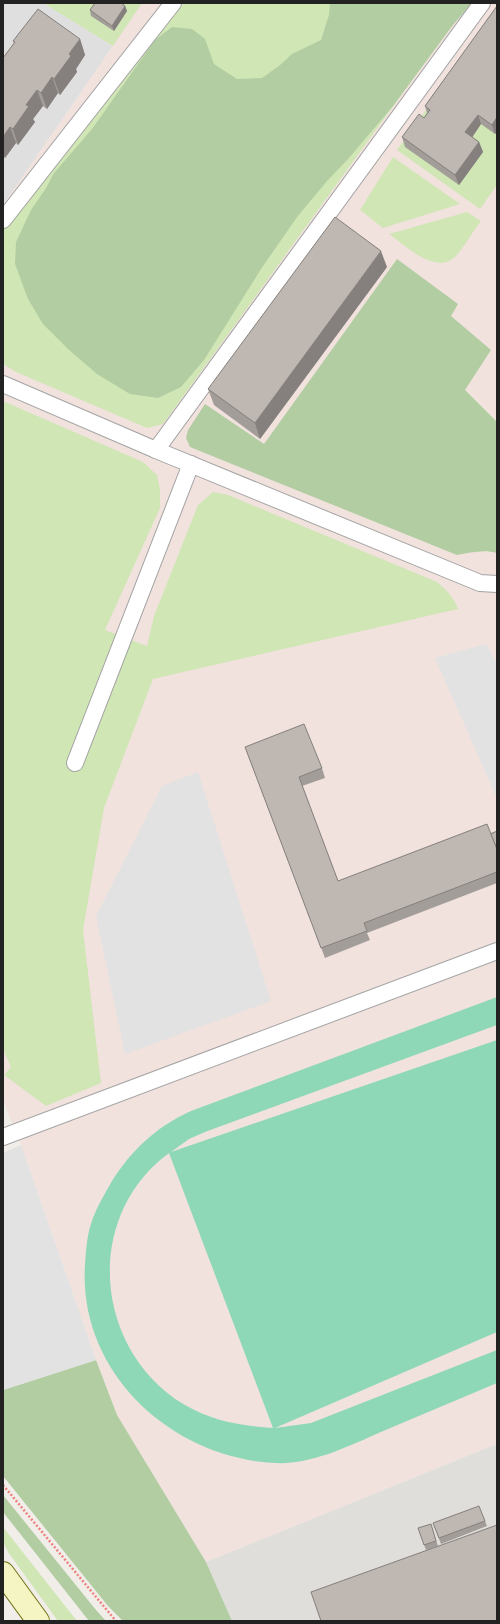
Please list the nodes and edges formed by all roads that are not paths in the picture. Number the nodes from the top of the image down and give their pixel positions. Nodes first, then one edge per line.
1 (173, 3) edge
2 (482, 3) edge
3 (3, 220) edge
4 (3, 384) edge
5 (156, 450) junction
6 (191, 464) junction
7 (497, 584) edge
8 (75, 763) dead end
9 (497, 951) edge
10 (3, 1137) edge
11 (3, 1573) edge
12 (38, 1621) edge

1 - 3 lane
2 - 5 lane
4 - 5 lane
5 - 6 lane
6 - 7 lane
6 - 8 lane
9 - 10 lane
11 - 12 main road

